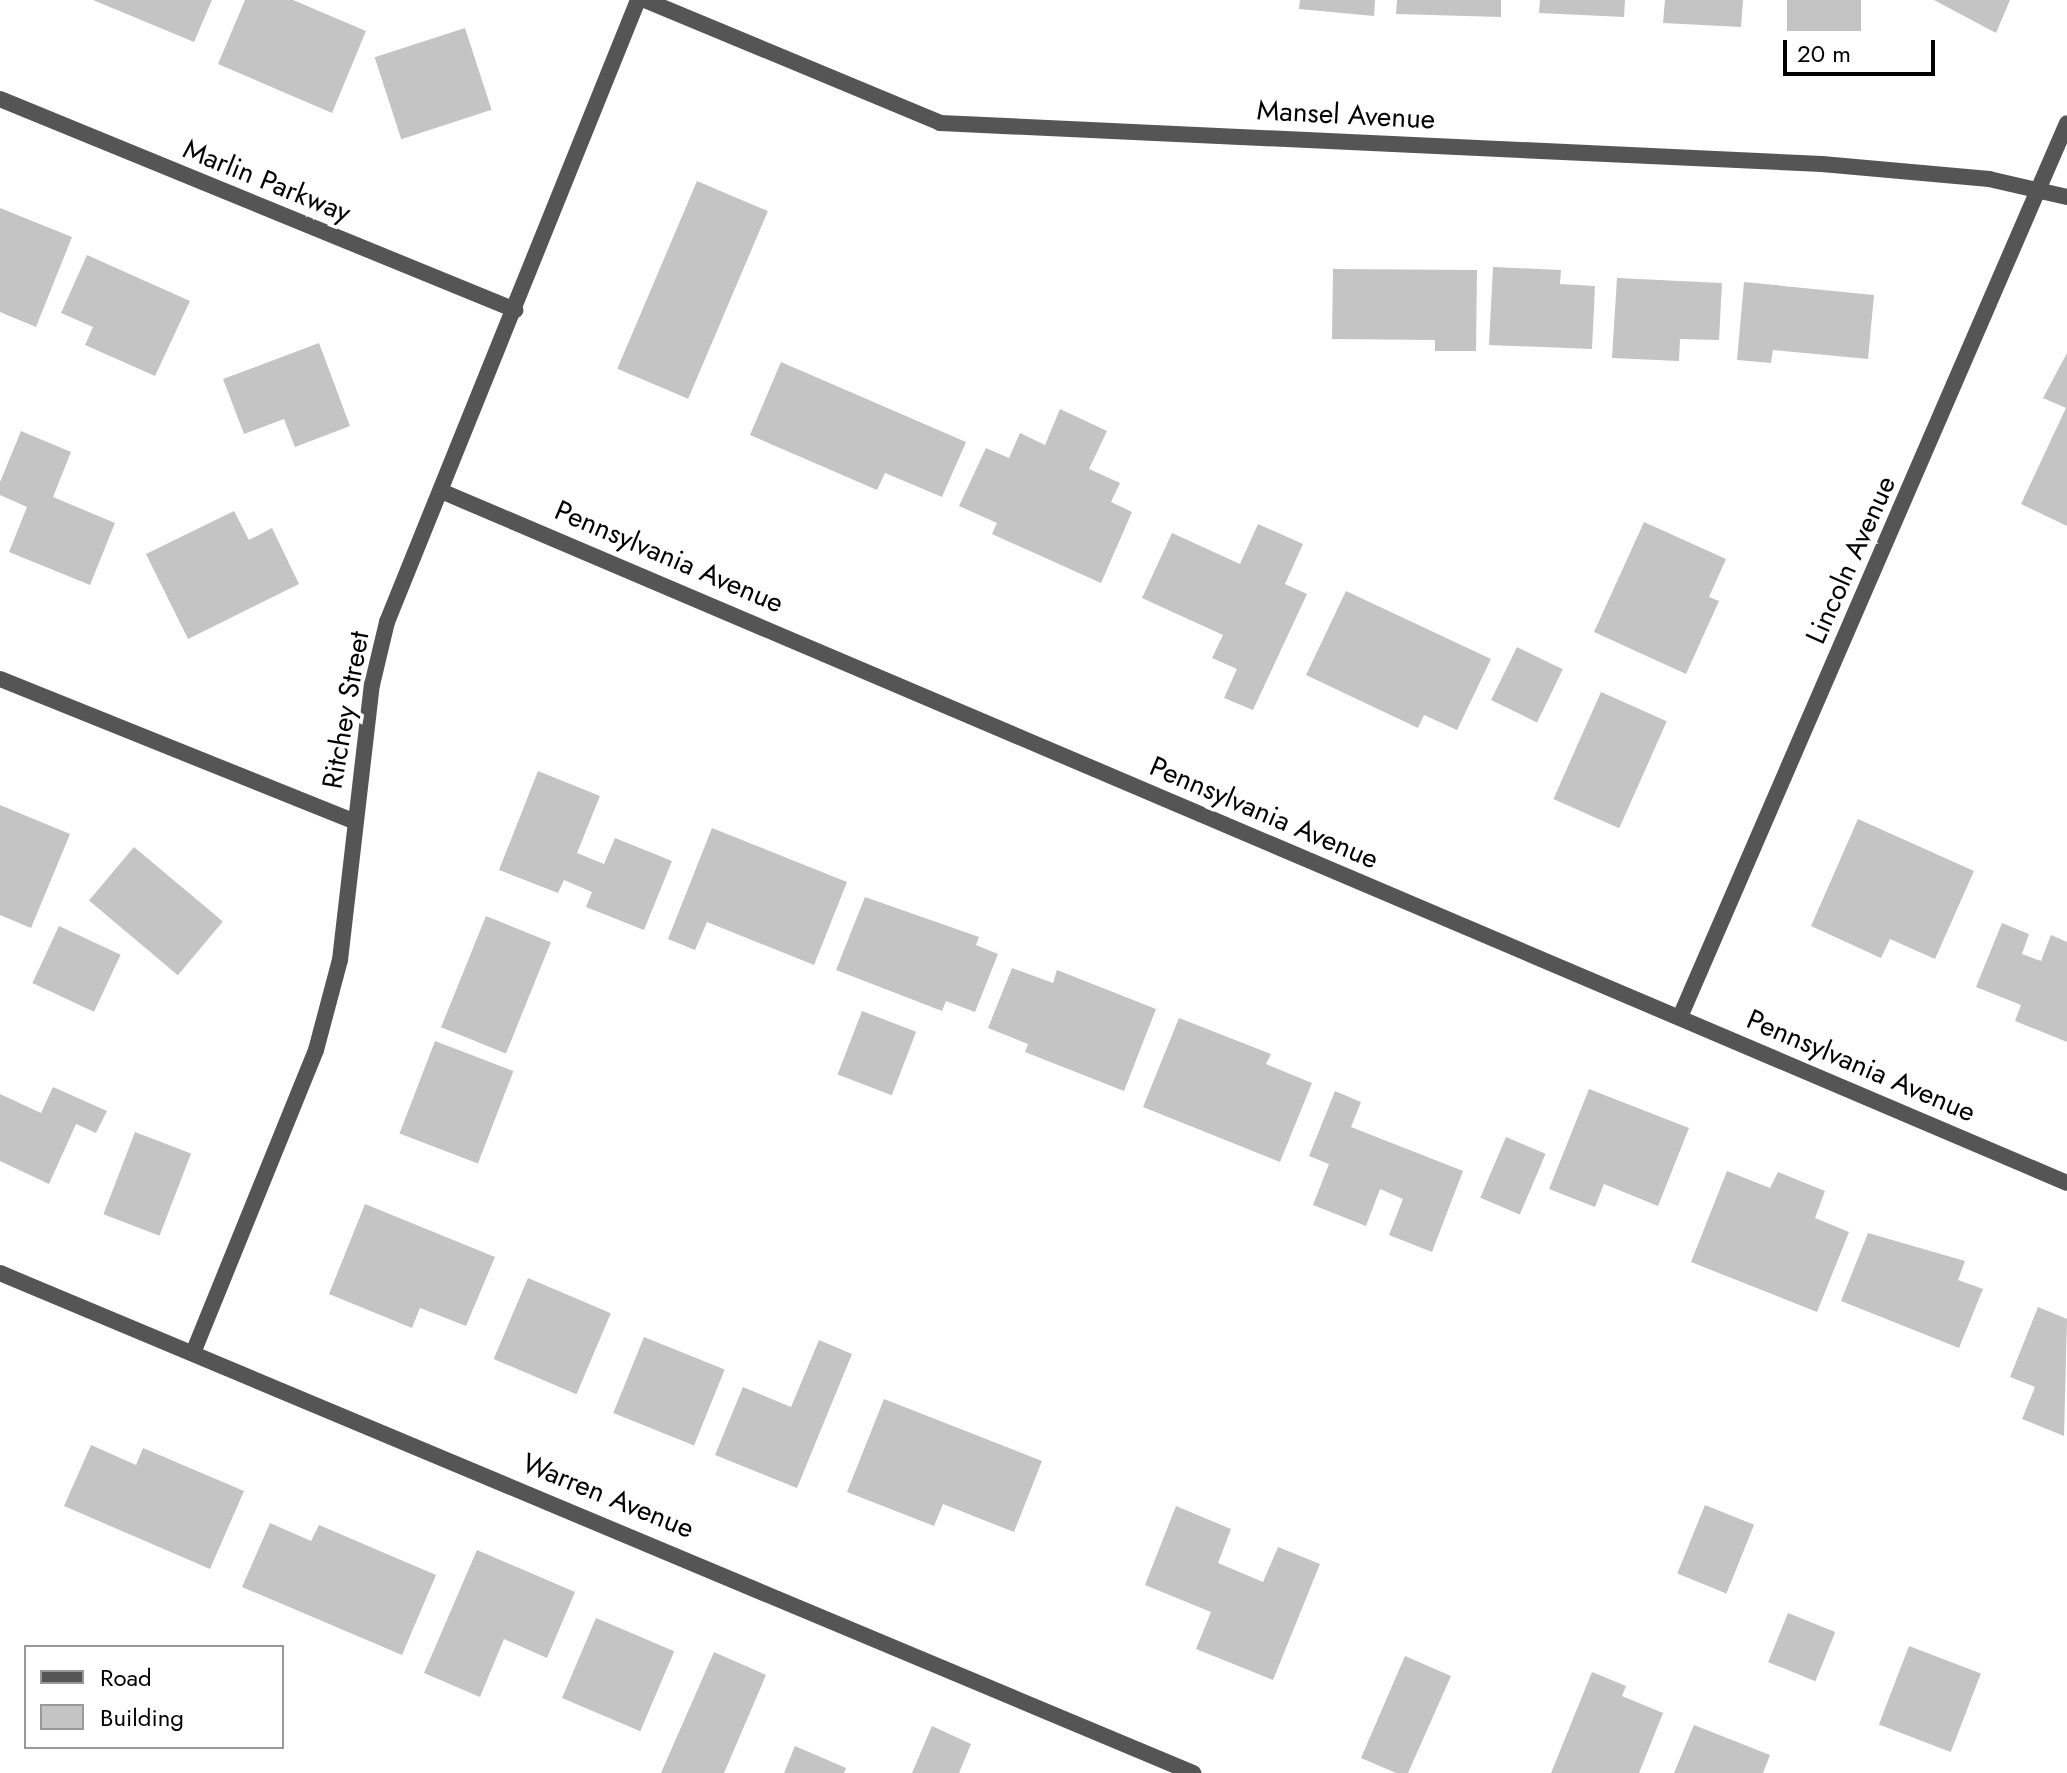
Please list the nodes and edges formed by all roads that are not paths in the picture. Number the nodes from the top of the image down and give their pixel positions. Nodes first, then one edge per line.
1 (638, 0) edge
2 (645, 0) edge
3 (0, 99) edge
4 (2067, 123) edge
5 (2040, 188) junction
6 (2067, 197) edge
7 (515, 310) junction
8 (441, 491) junction
9 (0, 679) edge
10 (354, 821) junction
11 (1680, 1017) junction
12 (2067, 1183) edge
13 (0, 1273) edge
14 (193, 1353) junction
15 (1193, 1773) edge

1 - 7 street, Ritchey Street
2 - 5 street, Mansel Avenue
3 - 7 street, Marlin Parkway
4 - 5 street, Lincoln Avenue
5 - 6 street, Mansel Avenue
5 - 11 street, Lincoln Avenue
7 - 8 street, Ritchey Street
8 - 10 street, Ritchey Street
8 - 11 street, Pennsylvania Avenue
9 - 10 street
10 - 14 street, Ritchey Street
11 - 12 street, Pennsylvania Avenue
13 - 14 street, Warren Avenue
14 - 15 street, Warren Avenue

